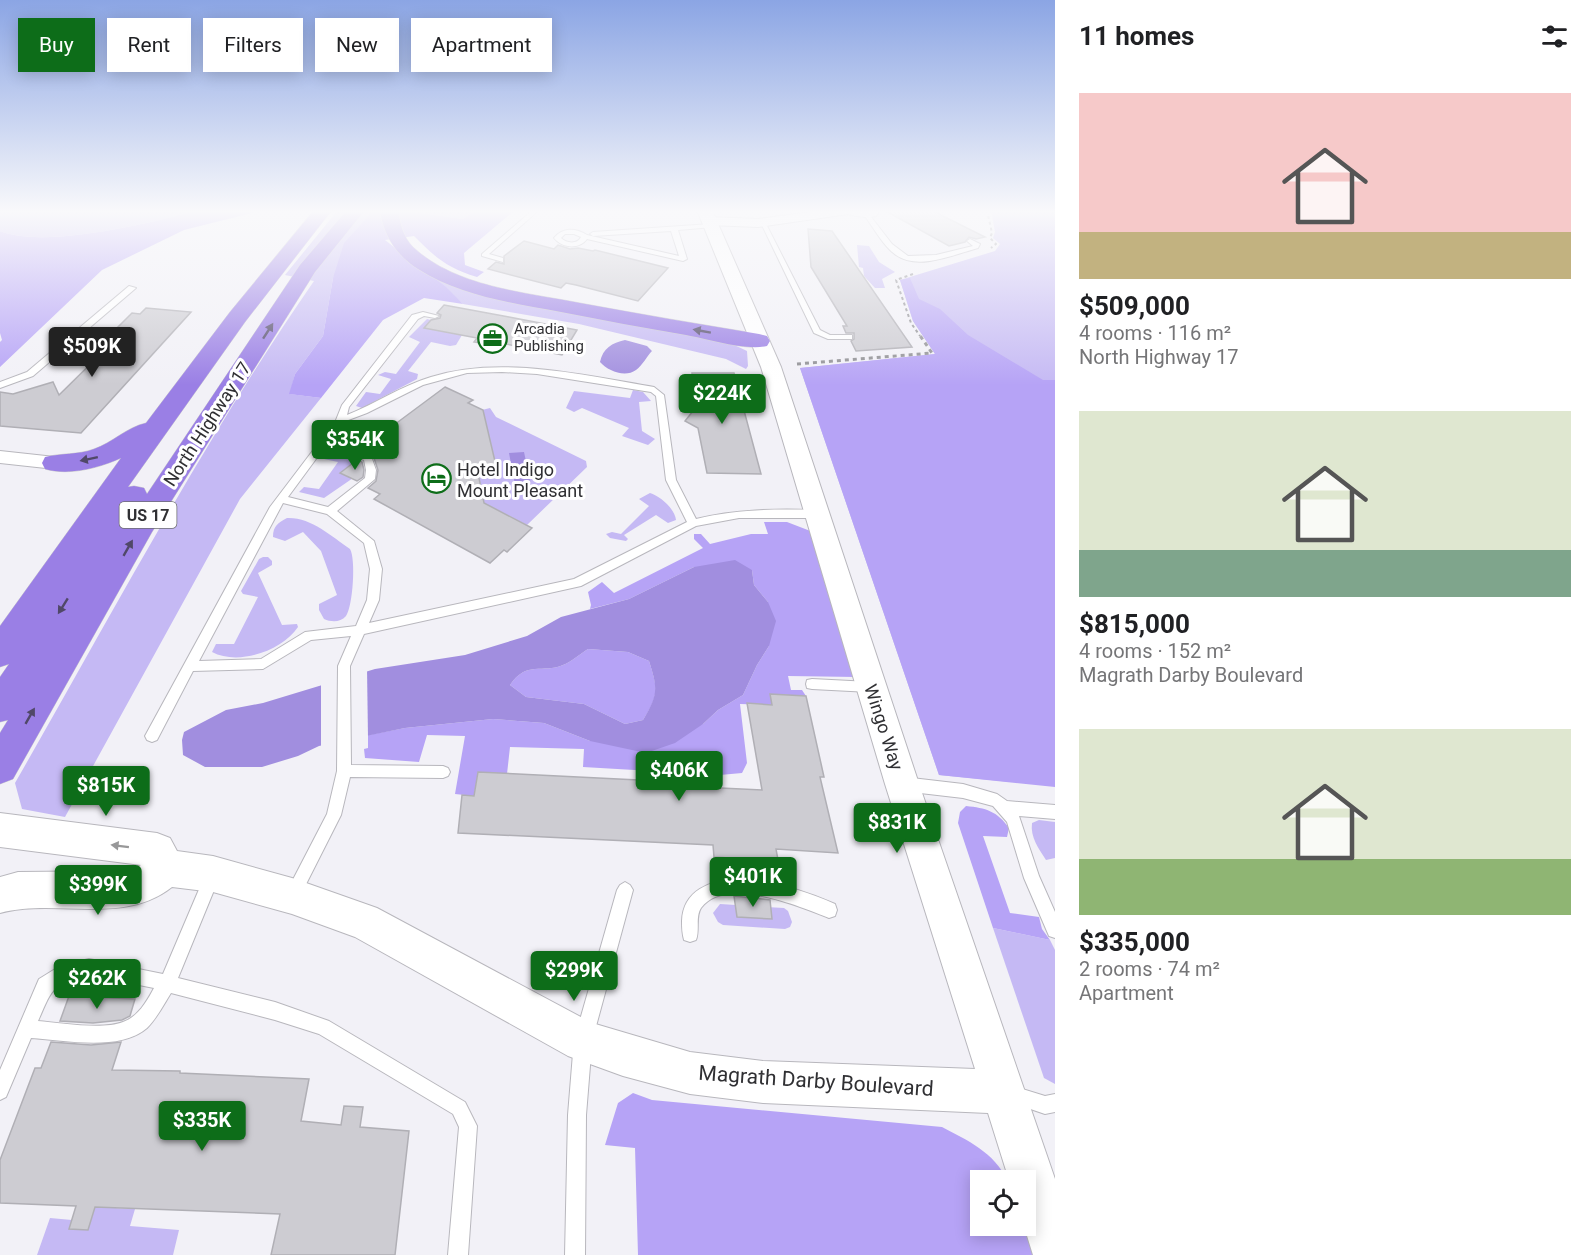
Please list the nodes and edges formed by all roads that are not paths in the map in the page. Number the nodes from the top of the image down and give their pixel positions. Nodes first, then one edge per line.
1 (273, 269) edge
2 (308, 269) edge
3 (435, 269) edge
4 (729, 269) edge
5 (784, 269) edge
6 (132, 288) dead end
7 (435, 316) dead end
8 (849, 337) dead end
9 (759, 341) junction
10 (195, 373) junction
11 (0, 385) edge
12 (340, 420) junction
13 (157, 424) junction
14 (325, 439) junction
15 (0, 457) edge
16 (55, 463) joint
17 (281, 499) junction
18 (330, 511) junction
19 (815, 514) junction
20 (92, 518) junction
21 (693, 523) junction
22 (0, 619) edge
23 (359, 630) junction
24 (0, 653) edge
25 (190, 666) junction
26 (812, 684) dead end
27 (871, 687) junction
28 (0, 706) edge
29 (152, 736) dead end
30 (0, 767) edge
31 (344, 771) junction
32 (443, 772) dead end
33 (902, 784) junction
34 (1004, 808) junction
35 (1055, 812) edge
36 (0, 830) edge
37 (167, 868) junction
38 (213, 874) junction
39 (625, 890) dead end
40 (0, 895) edge
41 (292, 896) junction
42 (829, 910) dead end
43 (1055, 930) edge
44 (690, 934) dead end
45 (167, 982) junction
46 (26, 1029) junction
47 (583, 1041) junction
48 (0, 1091) edge
49 (1004, 1092) junction
50 (1055, 1102) edge
51 (1055, 1249) edge
52 (458, 1255) edge
53 (575, 1255) edge

1 - 10 highway, North Highway 17 / US 17
30 -> 2 highway, North Highway 17 / US 17
9 -> 3 highway
4 - 9 street, Wingo Way
5 - 8 lane
6 - 11 lane
7 - 12 lane
9 - 19 street, Wingo Way
10 - 13 highway, North Highway 17 / US 17
10 -> 28 highway
12 - 14 lane
12 - 21 lane
13 -> 16 highway
13 - 20 highway, North Highway 17 / US 17
14 - 17 lane
14 - 18 lane
15 - 16 street
17 - 18 lane
17 - 25 lane
18 - 23 lane
19 - 21 lane
19 - 27 street, Wingo Way
20 - 22 highway
20 - 24 highway, North Highway 17 / US 17
21 - 23 lane
23 - 25 lane
23 - 31 lane
25 - 29 lane
26 - 27 lane
27 - 33 street, Wingo Way
31 - 32 lane
31 - 41 lane
33 - 34 lane
33 - 49 street, Wingo Way
34 - 35 lane
34 - 43 lane
37 -> 36 street
37 - 38 street, Magrath Darby Boulevard
37 - 40 street
38 - 41 street, Magrath Darby Boulevard
38 - 45 lane
39 - 47 lane
41 - 47 street, Magrath Darby Boulevard
42 - 44 lane
45 - 46 lane
45 - 46 lane
45 - 52 lane
46 - 48 lane
47 - 49 street, Magrath Darby Boulevard
47 - 53 lane
49 - 50 lane
49 - 51 street, Wingo Way

